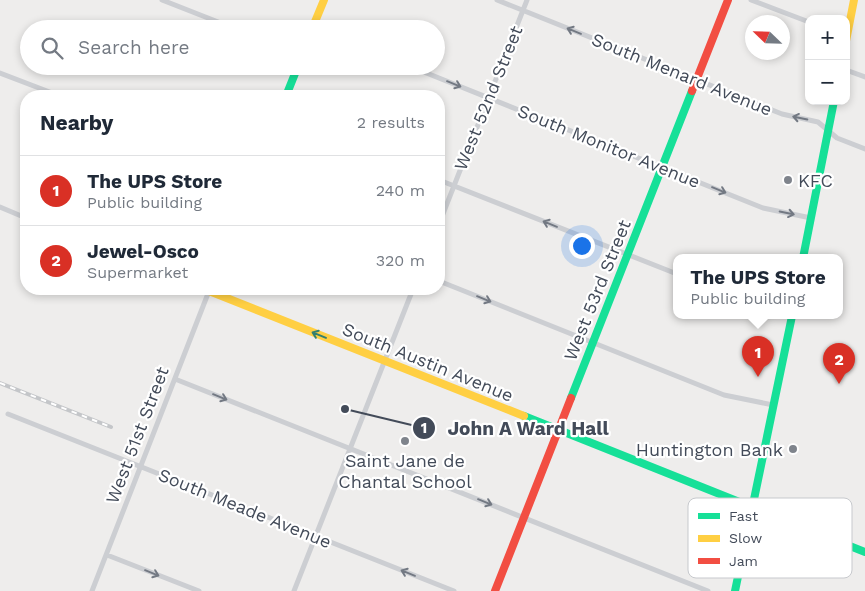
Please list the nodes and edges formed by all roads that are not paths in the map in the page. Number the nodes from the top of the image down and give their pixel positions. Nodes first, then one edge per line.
1 (162, 0) edge
2 (324, 0) edge
3 (497, 0) edge
4 (527, 0) edge
5 (728, 0) edge
6 (751, 0) edge
7 (854, 0) edge
8 (523, 10) junction
9 (850, 17) edge
10 (213, 20) edge
11 (317, 20) edge
12 (805, 21) edge
13 (850, 71) edge
14 (0, 73) edge
15 (294, 75) edge
16 (431, 75) edge
17 (865, 77) edge
18 (696, 80) junction
19 (44, 90) edge
20 (288, 90) edge
21 (488, 98) junction
22 (833, 105) edge
23 (828, 130) junction
24 (865, 148) edge
25 (662, 167) junction
26 (445, 182) edge
27 (454, 186) junction
28 (0, 208) edge
29 (445, 209) edge
30 (20, 216) edge
31 (811, 218) junction
32 (804, 254) edge
33 (628, 255) junction
34 (673, 272) edge
35 (445, 283) edge
36 (205, 295) edge
37 (220, 295) edge
38 (411, 295) edge
39 (791, 319) edge
40 (592, 343) junction
41 (385, 361) junction
42 (175, 379) junction
43 (773, 405) junction
44 (8, 414) dead end
45 (559, 430) junction
46 (350, 449) junction
47 (142, 466) junction
48 (732, 498) edge
49 (754, 498) edge
50 (524, 518) junction
51 (316, 536) junction
52 (852, 547) edge
53 (865, 552) edge
54 (107, 555) junction
55 (738, 578) edge
56 (92, 591) edge
57 (199, 591) edge
58 (294, 591) edge
59 (454, 591) edge
60 (495, 591) edge
61 (708, 591) edge
62 (735, 591) edge

1 - 10 street
2 - 11 street
3 - 8 street, South Menard Avenue
4 - 8 street, West 52nd Street
5 - 18 street, West 53rd Street
6 - 12 street
7 - 9 street
18 -> 8 street, South Menard Avenue
8 - 21 street, West 52nd Street
13 - 17 street
14 - 19 street
15 - 20 street
16 -> 21 street, South Monitor Avenue
23 -> 18 street, South Menard Avenue
18 - 25 street, West 53rd Street
21 - 25 street, South Monitor Avenue
21 - 27 street, West 52nd Street
22 - 23 street
23 - 24 street, South Menard Avenue
23 - 31 street
25 -> 31 street, South Monitor Avenue
25 - 33 street, West 53rd Street
26 - 27 street
27 - 29 street, West 52nd Street
33 -> 27 street
28 - 30 street
31 - 32 street
33 - 34 street
33 - 40 street, West 53rd Street
35 -> 40 street
36 - 42 street, West 51st Street
41 -> 37 street, South Austin Avenue
38 - 41 street
39 - 43 street
40 - 43 street
40 - 45 street, West 53rd Street
41 - 45 street, South Austin Avenue
41 - 46 street
42 -> 46 street
42 - 47 street, West 51st Street
43 - 49 street
44 - 47 street, South Meade Avenue
45 - 48 street, South Austin Avenue
45 - 50 street, West 53rd Street
46 -> 50 street
46 - 51 street
47 - 51 street, South Meade Avenue
47 - 54 street, West 51st Street
50 - 60 street, West 53rd Street
50 - 61 street
51 - 58 street
59 -> 51 street, South Meade Avenue
52 - 53 street, South Austin Avenue
54 - 56 street, West 51st Street
54 -> 57 street
55 - 62 street

